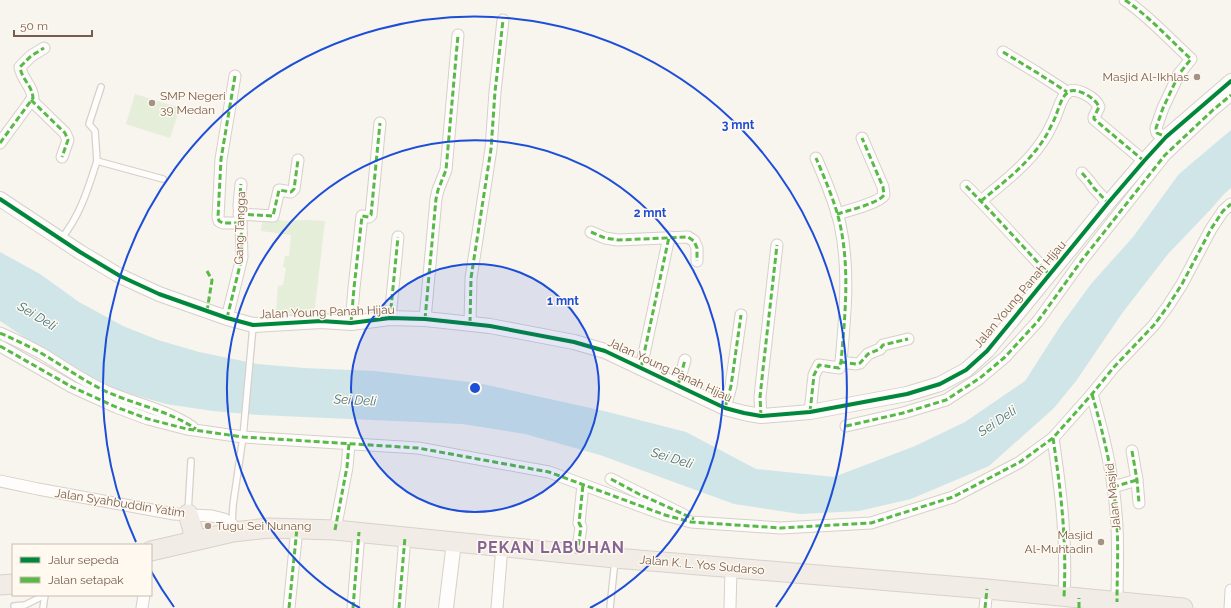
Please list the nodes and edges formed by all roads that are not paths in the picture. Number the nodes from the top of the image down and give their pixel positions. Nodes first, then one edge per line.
1 (1125, 0) edge
2 (503, 20) dead end
3 (458, 35) dead end
4 (44, 48) dead end
5 (1003, 52) dead end
6 (236, 76) dead end
7 (1231, 81) edge
8 (101, 86) dead end
9 (1067, 92) junction
10 (1231, 95) edge
11 (31, 100) junction
12 (380, 123) dead end
13 (862, 138) dead end
14 (1166, 138) junction
15 (0, 143) edge
16 (62, 157) dead end
17 (816, 158) dead end
18 (298, 160) dead end
19 (1144, 161) junction
20 (97, 162) junction
21 (1082, 173) dead end
22 (163, 179) dead end
23 (241, 184) dead end
24 (966, 186) dead end
25 (0, 199) edge
26 (981, 201) junction
27 (1108, 203) junction
28 (1231, 204) edge
29 (837, 214) junction
30 (240, 219) junction
31 (591, 232) dead end
32 (398, 237) dead end
33 (670, 237) junction
34 (61, 239) junction
35 (777, 245) dead end
36 (696, 261) dead end
37 (1049, 274) junction
38 (741, 315) dead end
39 (227, 318) junction
40 (390, 318) junction
41 (425, 319) junction
42 (351, 322) junction
43 (470, 323) junction
44 (253, 329) junction
45 (0, 333) edge
46 (908, 338) dead end
47 (0, 346) edge
48 (685, 360) dead end
49 (841, 362) junction
50 (641, 368) junction
51 (678, 385) junction
52 (1092, 394) junction
53 (725, 408) junction
54 (810, 412) junction
55 (761, 416) junction
56 (846, 426) dead end
57 (198, 430) junction
58 (243, 433) junction
59 (1053, 438) junction
60 (349, 444) junction
61 (1132, 451) dead end
62 (191, 461) dead end
63 (611, 479) dead end
64 (0, 480) edge
65 (1137, 480) junction
66 (583, 485) junction
67 (1113, 487) junction
68 (1139, 503) dead end
69 (188, 514) junction
70 (703, 523) junction
71 (232, 528) junction
72 (297, 528) junction
73 (335, 530) junction
74 (359, 532) junction
75 (405, 537) junction
76 (194, 540) junction
77 (454, 542) junction
78 (502, 546) junction
79 (152, 551) edge
80 (577, 554) junction
81 (615, 558) junction
82 (731, 568) junction
83 (12, 584) edge
84 (0, 586) edge
85 (987, 589) junction
86 (1231, 590) edge
87 (43, 596) edge
88 (45, 596) edge
89 (144, 596) edge
90 (1074, 601) edge
91 (1117, 602) junction
92 (14, 606) dead end
93 (42, 607) edge
94 (142, 608) edge
95 (289, 608) edge
96 (354, 608) edge
97 (399, 608) edge
98 (446, 608) edge
99 (497, 608) edge
100 (610, 608) edge
101 (730, 608) edge
102 (985, 608) edge
103 (1183, 608) edge
104 (1230, 608) edge

1 - 14 street
2 - 43 street
3 - 41 street
4 - 11 street
5 - 9 street
6 - 30 street
7 - 14 street, Jalan Young Panah Hijau
8 - 20 lane
9 - 19 street
9 - 26 street
10 - 56 street
11 - 15 street
11 - 16 street
12 - 42 street
13 - 29 street
14 - 19 street, Jalan Young Panah Hijau
17 - 29 street
18 - 30 street
19 - 27 street, Jalan Young Panah Hijau
20 - 22 lane
20 - 34 lane
21 - 27 street
23 - 30 street, Gang Tangga
24 - 26 street
25 - 34 street, Jalan Young Panah Hijau
26 - 37 street
27 - 37 street, Jalan Young Panah Hijau
28 - 52 street
29 - 49 street
30 - 39 street, Gang Tangga
31 - 33 street
32 - 40 street
33 - 36 street
33 - 50 street
34 - 39 street, Jalan Young Panah Hijau
35 - 55 street
37 - 54 street, Jalan Young Panah Hijau
38 - 53 street
39 - 44 street, Jalan Young Panah Hijau
40 - 41 street, Jalan Young Panah Hijau
40 - 42 street, Jalan Young Panah Hijau
41 - 43 street, Jalan Young Panah Hijau
42 - 44 street, Jalan Young Panah Hijau
43 - 50 street, Jalan Young Panah Hijau
44 - 58 lane
45 - 57 street
46 - 49 street
47 - 57 street
48 - 51 street
49 - 54 street
50 - 51 street, Jalan Young Panah Hijau
51 - 53 street, Jalan Young Panah Hijau
52 - 59 street
52 - 67 street, Jalan Masjid
53 - 55 street, Jalan Young Panah Hijau
54 - 55 street, Jalan Young Panah Hijau
57 - 58 street
58 - 60 street
58 - 71 lane
59 - 70 street
59 - 90 street
60 - 66 street
60 - 73 street
61 - 65 street
62 - 69 lane
63 - 70 street
64 - 69 street, Jalan Syahbuddin Yatim
65 - 67 street
65 - 68 street
66 - 70 street
66 - 80 street
67 - 91 street, Jalan Masjid
69 - 71 street, Jalan Syahbuddin Yatim
69 - 76 highway
71 - 72 highway, Jalan K. L. Yos Sudarso
71 - 76 highway, Jalan K. L. Yos Sudarso
72 - 73 highway, Jalan K. L. Yos Sudarso
72 - 95 street
73 - 74 highway, Jalan K. L. Yos Sudarso
74 - 75 highway, Jalan K. L. Yos Sudarso
74 - 96 street
75 - 77 highway, Jalan K. L. Yos Sudarso
75 - 97 street
76 - 79 highway, Jalan K. L. Yos Sudarso
77 - 78 highway, Jalan K. L. Yos Sudarso
77 - 98 street
78 - 80 highway, Jalan K. L. Yos Sudarso
78 - 99 street
80 - 81 highway, Jalan K. L. Yos Sudarso
81 - 82 highway, Jalan K. L. Yos Sudarso
81 - 100 lane
82 - 85 highway, Jalan K. L. Yos Sudarso
82 - 101 street
83 - 84 highway
85 - 90 highway, Jalan K. L. Yos Sudarso
85 - 102 street
86 - 104 street
87 - 92 lane
88 - 93 lane
89 - 94 street
90 - 91 highway, Jalan K. L. Yos Sudarso
91 - 103 highway, Jalan K. L. Yos Sudarso

